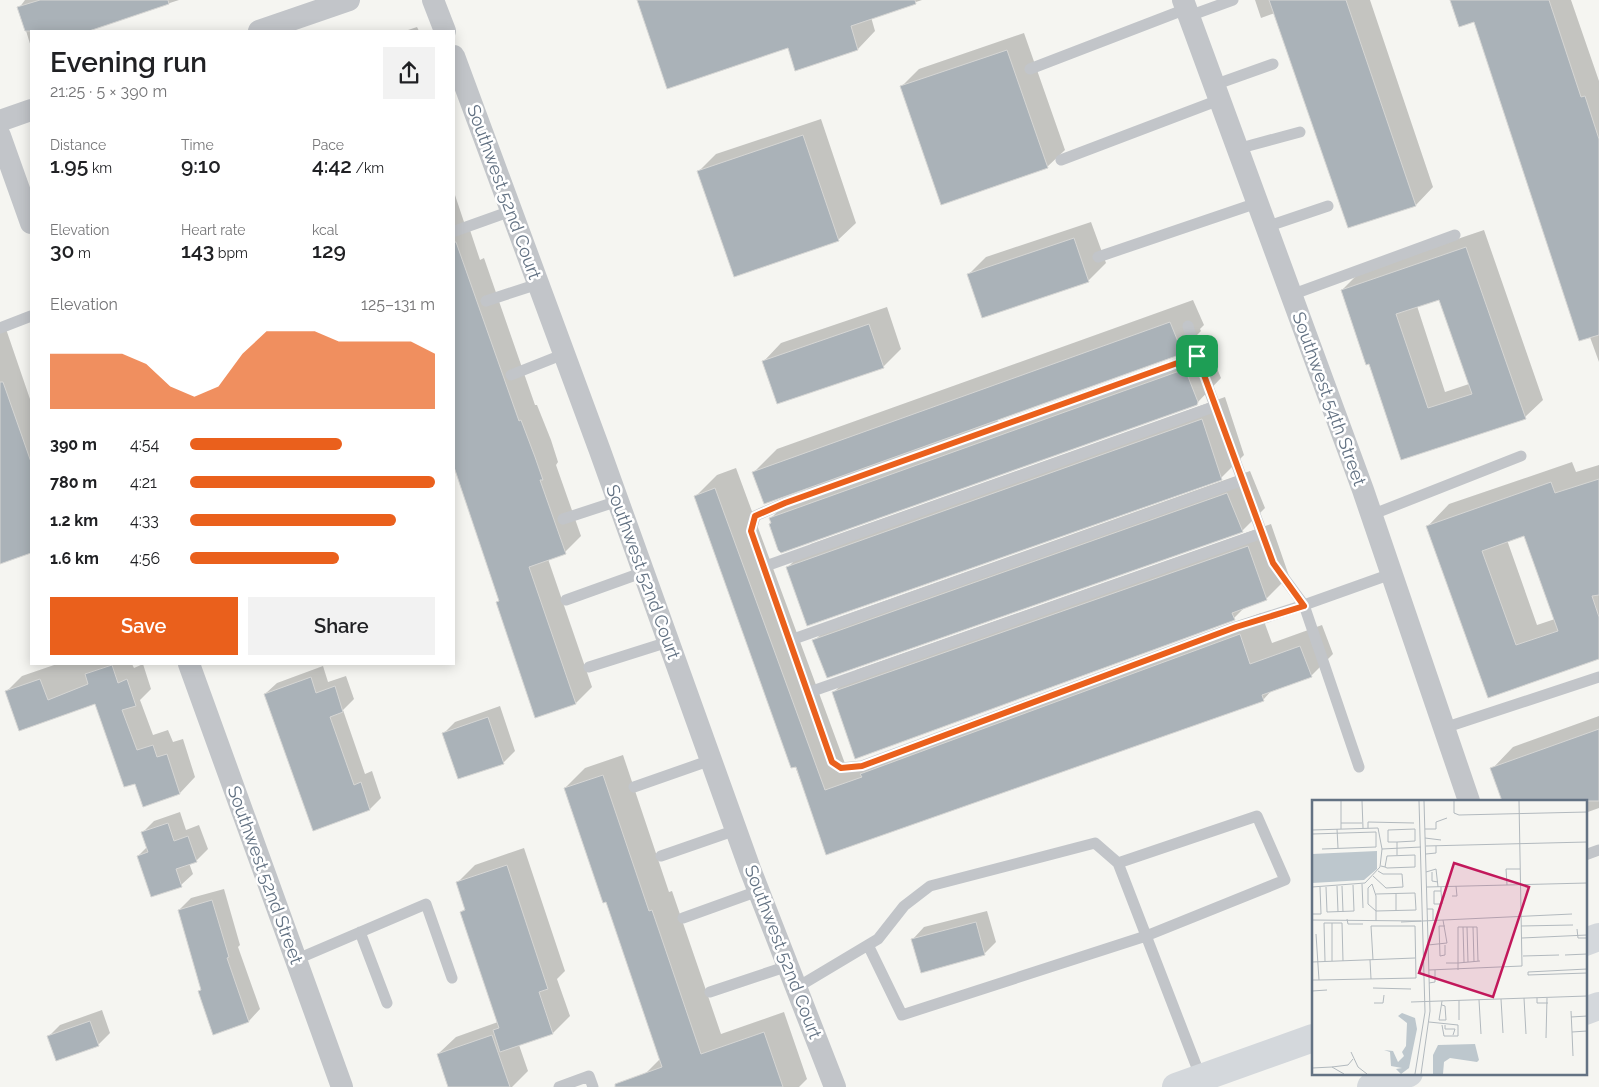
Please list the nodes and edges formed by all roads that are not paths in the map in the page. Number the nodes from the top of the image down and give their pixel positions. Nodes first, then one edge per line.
1 (349, 0) edge
2 (433, 0) edge
3 (1233, 0) edge
4 (1186, 8) edge
5 (262, 30) edge
6 (445, 30) edge
7 (455, 59) edge
8 (1273, 64) dead end
9 (1030, 70) dead end
10 (1217, 93) junction
11 (30, 110) edge
12 (0, 121) edge
13 (1300, 132) dead end
14 (0, 136) edge
15 (1237, 149) junction
16 (1061, 160) dead end
17 (1257, 203) junction
18 (1328, 206) dead end
19 (511, 211) junction
20 (30, 221) edge
21 (1266, 227) junction
22 (455, 231) dead end
23 (1455, 235) dead end
24 (1098, 257) dead end
25 (538, 284) junction
26 (1291, 295) junction
27 (486, 301) dead end
28 (30, 316) edge
29 (1188, 326) dead end
30 (0, 328) edge
31 (564, 354) junction
32 (1197, 356) junction
33 (511, 375) dead end
34 (1216, 406) junction
35 (1521, 456) dead end
36 (1243, 480) junction
37 (618, 501) junction
38 (1371, 515) junction
39 (563, 519) dead end
40 (1262, 533) junction
41 (763, 567) junction
42 (644, 572) junction
43 (1391, 574) junction
44 (566, 600) dead end
45 (1304, 606) junction
46 (788, 640) junction
47 (668, 642) junction
48 (189, 665) edge
49 (590, 667) dead end
50 (1599, 677) edge
51 (807, 693) junction
52 (1444, 728) junction
53 (711, 760) junction
54 (1359, 767) dead end
55 (634, 787) dead end
56 (1469, 800) edge
57 (736, 830) junction
58 (1599, 850) edge
59 (1586, 855) edge
60 (661, 856) dead end
61 (1118, 863) junction
62 (758, 891) junction
63 (683, 918) dead end
64 (360, 932) junction
65 (1146, 936) junction
66 (1599, 937) edge
67 (1586, 942) edge
68 (868, 945) junction
69 (295, 960) junction
70 (788, 966) junction
71 (452, 978) dead end
72 (796, 988) junction
73 (710, 992) dead end
74 (387, 1003) dead end
75 (1599, 1006) edge
76 (1586, 1011) edge
77 (1312, 1038) edge
78 (1406, 1074) edge
79 (1188, 1083) edge
80 (342, 1087) edge
81 (559, 1087) edge
82 (593, 1087) edge
83 (835, 1087) edge
84 (1371, 1087) edge

1 - 5 street
2 - 6 street
3 - 4 lane
4 - 9 lane
4 - 10 street, Southwest 54th Street
7 - 19 street, Southwest 52nd Court
8 - 10 lane
10 - 15 street, Southwest 54th Street
10 - 16 lane
11 - 12 street
13 - 15 lane
14 - 20 street
15 - 17 street, Southwest 54th Street
17 - 21 street, Southwest 54th Street
17 - 24 lane
18 - 21 lane
19 - 22 lane
19 - 25 street, Southwest 52nd Court
21 - 26 street, Southwest 54th Street
23 - 26 lane
25 - 27 lane
25 - 31 street, Southwest 52nd Court
26 - 38 street, Southwest 54th Street
28 - 30 lane
29 - 32 lane
31 - 33 lane
31 - 37 street, Southwest 52nd Court
32 - 34 lane
32 - 41 lane
34 - 36 lane
34 - 41 lane
35 - 38 lane
36 - 40 lane
36 - 46 lane
37 - 39 lane
37 - 42 street, Southwest 52nd Court
38 - 43 street, Southwest 54th Street
40 - 45 lane
40 - 51 lane
41 - 46 lane
42 - 44 lane
42 - 47 street, Southwest 52nd Court
43 - 45 lane
43 - 52 street, Southwest 54th Street
45 - 51 lane
45 - 54 lane
46 - 51 lane
47 - 49 lane
47 - 53 street, Southwest 52nd Court
48 - 69 street, Southwest 52nd Street
50 - 52 lane
52 - 56 street, Southwest 54th Street
53 - 55 lane
53 - 57 street, Southwest 52nd Court
57 - 60 lane
57 - 62 street, Southwest 52nd Court
58 - 59 lane
61 - 65 lane
61 - 65 lane
61 - 68 lane
62 - 63 lane
62 - 70 street, Southwest 52nd Court
64 - 69 lane
64 - 71 lane
64 - 74 lane
65 - 68 lane
65 - 79 lane
66 - 67 main road
68 - 72 lane
69 - 80 street, Southwest 52nd Street
70 - 72 street, Southwest 52nd Court
70 - 73 lane
72 - 83 street, Southwest 52nd Court
75 - 76 main road
77 - 79 main road
78 - 84 main road
81 - 82 lane

